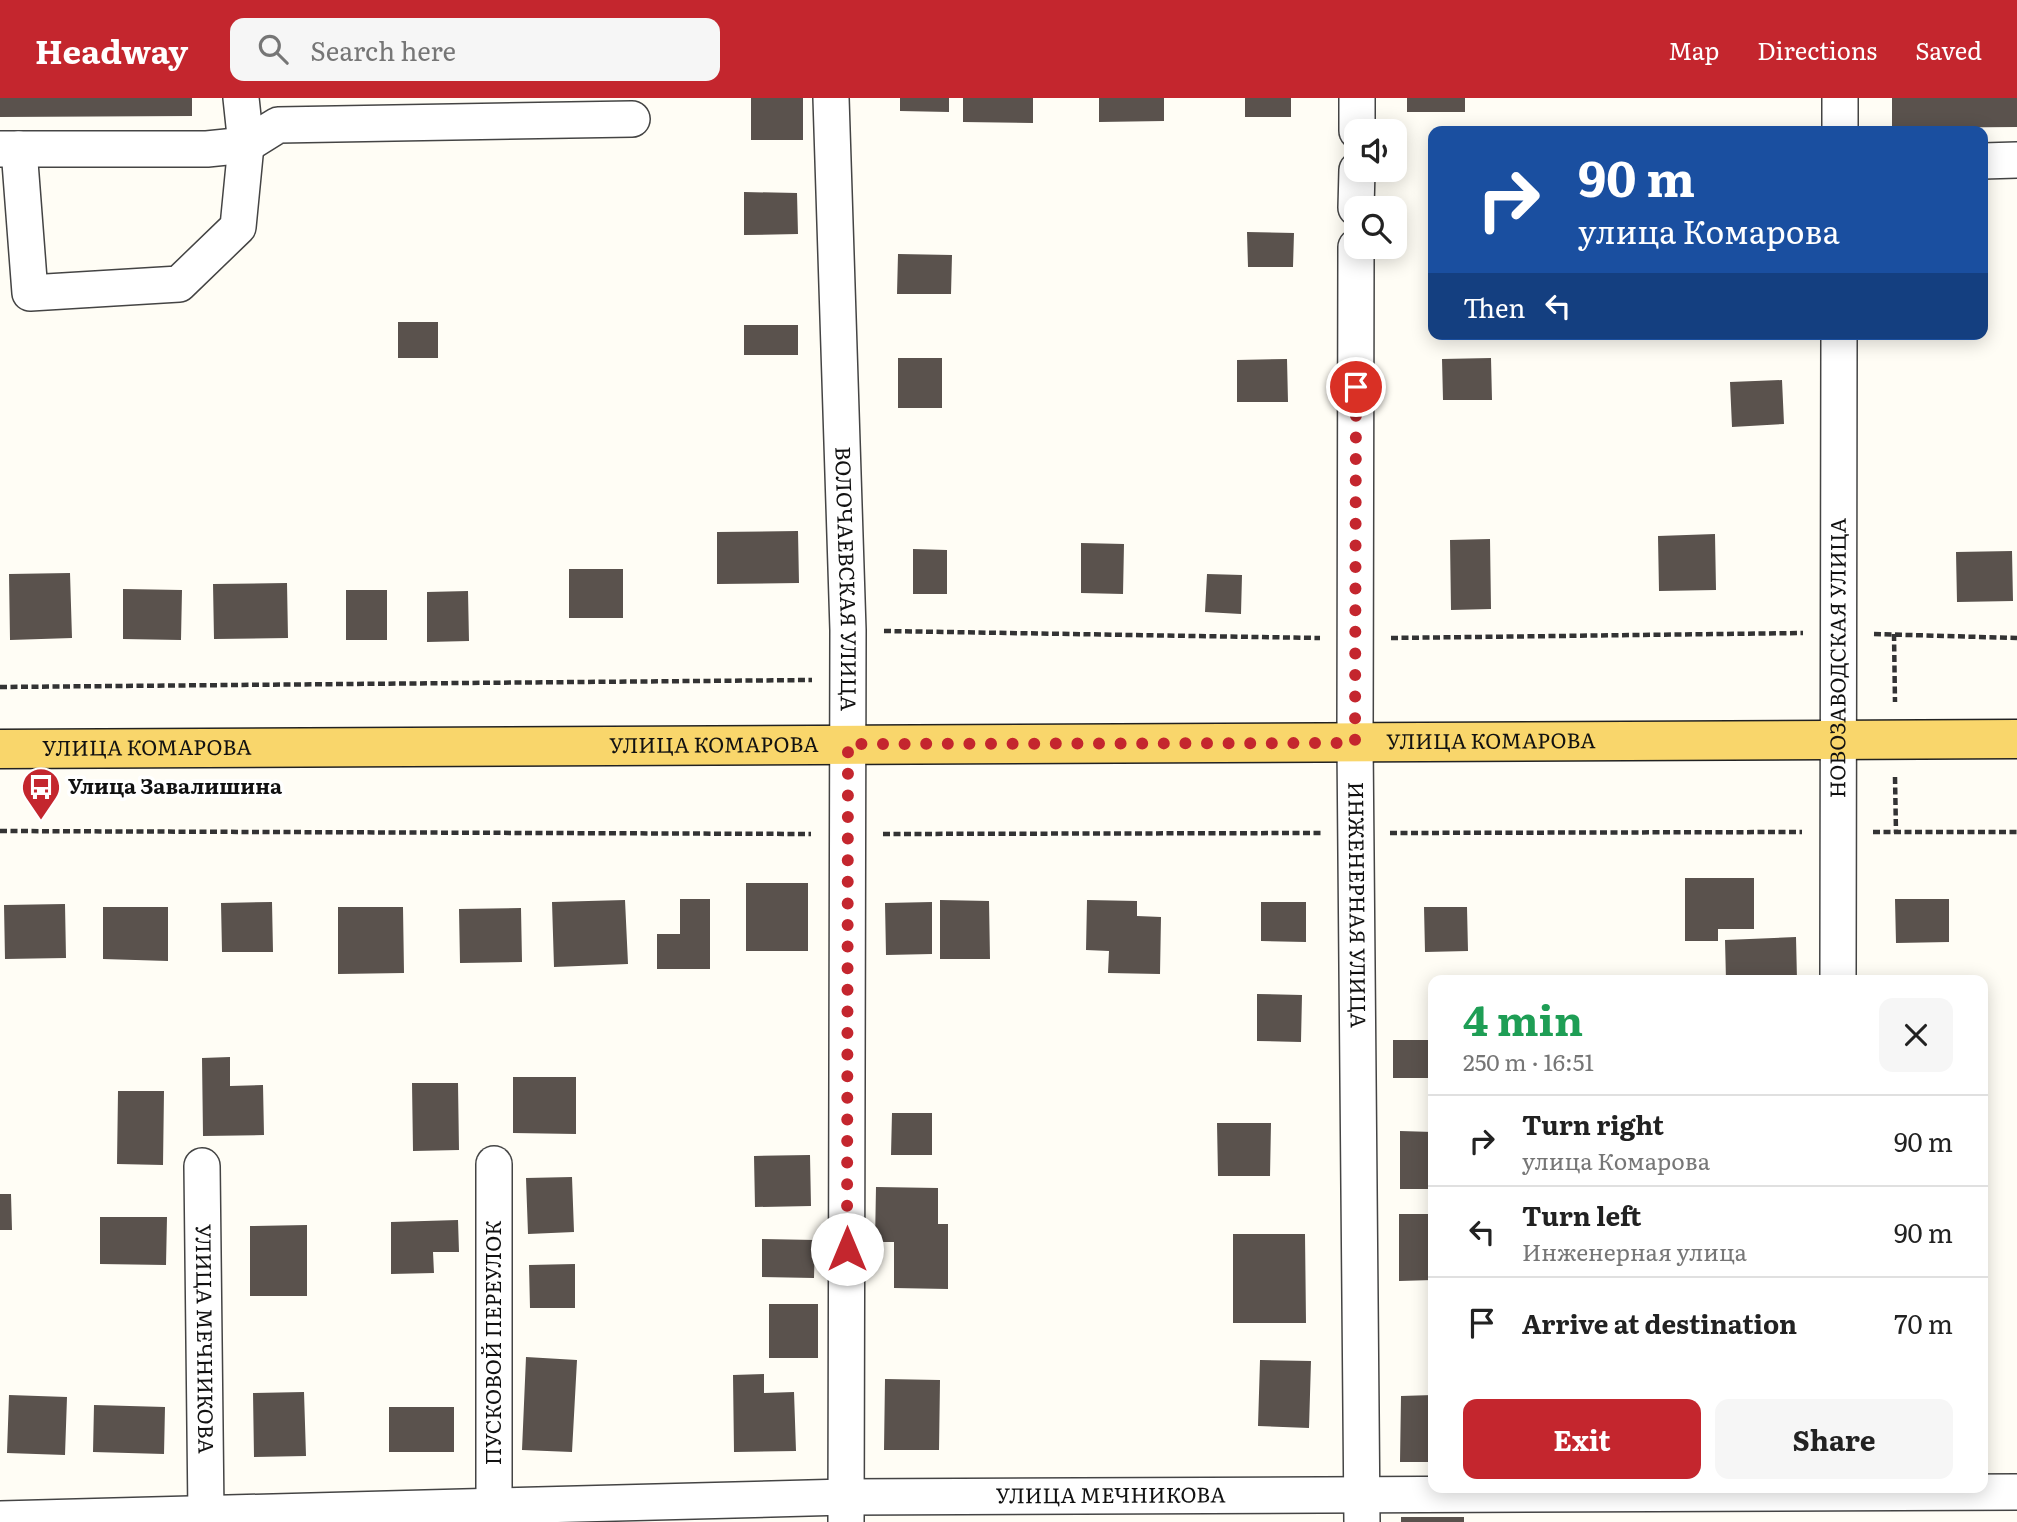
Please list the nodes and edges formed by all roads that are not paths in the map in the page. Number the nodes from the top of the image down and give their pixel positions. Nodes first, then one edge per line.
1 (241, 98) edge
2 (831, 98) edge
3 (1357, 98) edge
4 (1840, 98) edge
5 (632, 118) dead end
6 (1357, 119) edge
7 (1840, 126) edge
8 (246, 145) junction
9 (9, 149) edge
10 (2017, 160) edge
11 (1988, 161) edge
12 (1356, 259) edge
13 (1839, 340) edge
14 (1837, 738) junction
15 (2017, 739) edge
16 (1355, 743) junction
17 (848, 744) junction
18 (0, 749) edge
19 (1838, 975) edge
20 (494, 1164) dead end
21 (202, 1166) dead end
22 (2017, 1492) edge
23 (1838, 1501) edge
24 (1362, 1508) edge
25 (846, 1510) edge
26 (206, 1514) junction
27 (494, 1514) edge
28 (0, 1520) edge

1 - 8 street
2 - 17 street, ВОЛОЧАЕВСКАЯ УЛИЦА
3 - 6 street
4 - 7 street
5 - 8 street
8 - 9 street
8 - 9 street
10 - 11 street
12 - 16 street, ИНЖЕНЕРНАЯ УЛИЦА
13 - 14 street, НОВОЗАВОДСКАЯ УЛИЦА
14 - 15 main road, УЛИЦА КОМАРОВА
14 - 16 main road, УЛИЦА КОМАРОВА
14 - 19 street, НОВОЗАВОДСКАЯ УЛИЦА
16 - 17 main road, УЛИЦА КОМАРОВА
16 - 24 street, ИНЖЕНЕРНАЯ УЛИЦА
17 - 18 main road, УЛИЦА КОМАРОВА
17 - 25 street, ВОЛОЧАЕВСКАЯ УЛИЦА
20 - 27 street, ПУСКОВОЙ ПЕРЕУЛОК
21 - 26 street, УЛИЦА МЕЧНИКОВА
22 - 23 street, УЛИЦА МЕЧНИКОВА
23 - 24 street, УЛИЦА МЕЧНИКОВА
24 - 25 street, УЛИЦА МЕЧНИКОВА
25 - 27 street, УЛИЦА МЕЧНИКОВА
26 - 27 street, УЛИЦА МЕЧНИКОВА
26 - 28 street, УЛИЦА МЕЧНИКОВА

